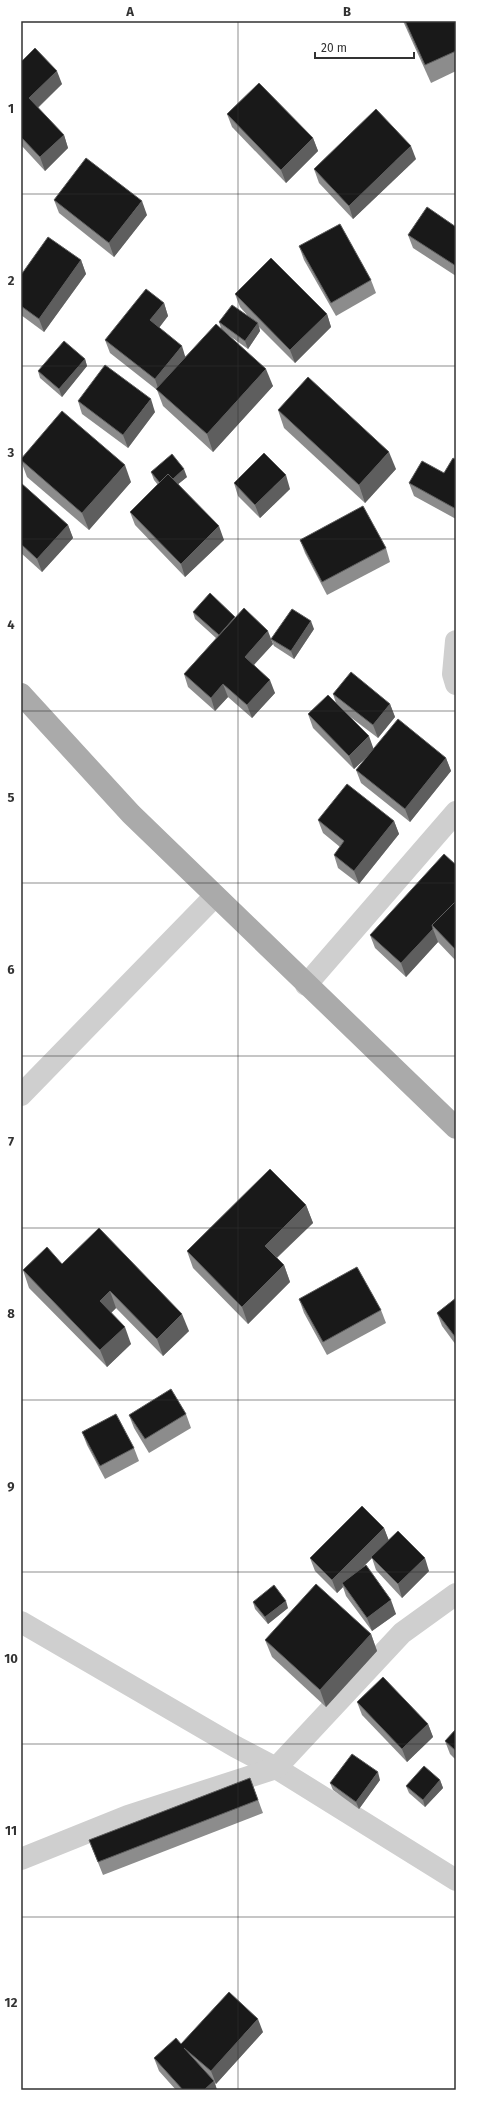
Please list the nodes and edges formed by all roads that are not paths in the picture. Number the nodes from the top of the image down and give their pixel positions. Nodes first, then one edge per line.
1 (456, 641) edge
2 (456, 684) edge
3 (21, 694) edge
4 (456, 812) edge
5 (215, 896) junction
6 (306, 985) junction
7 (21, 1095) edge
8 (456, 1128) edge
9 (456, 1594) edge
10 (21, 1622) edge
11 (276, 1768) junction
12 (21, 1859) edge
13 (456, 1880) edge

1 - 2 street
3 - 5 main road
4 - 6 street
5 - 6 main road
5 - 7 street
6 - 8 main road
9 - 11 street
10 - 11 street
11 - 12 street
11 - 13 street

